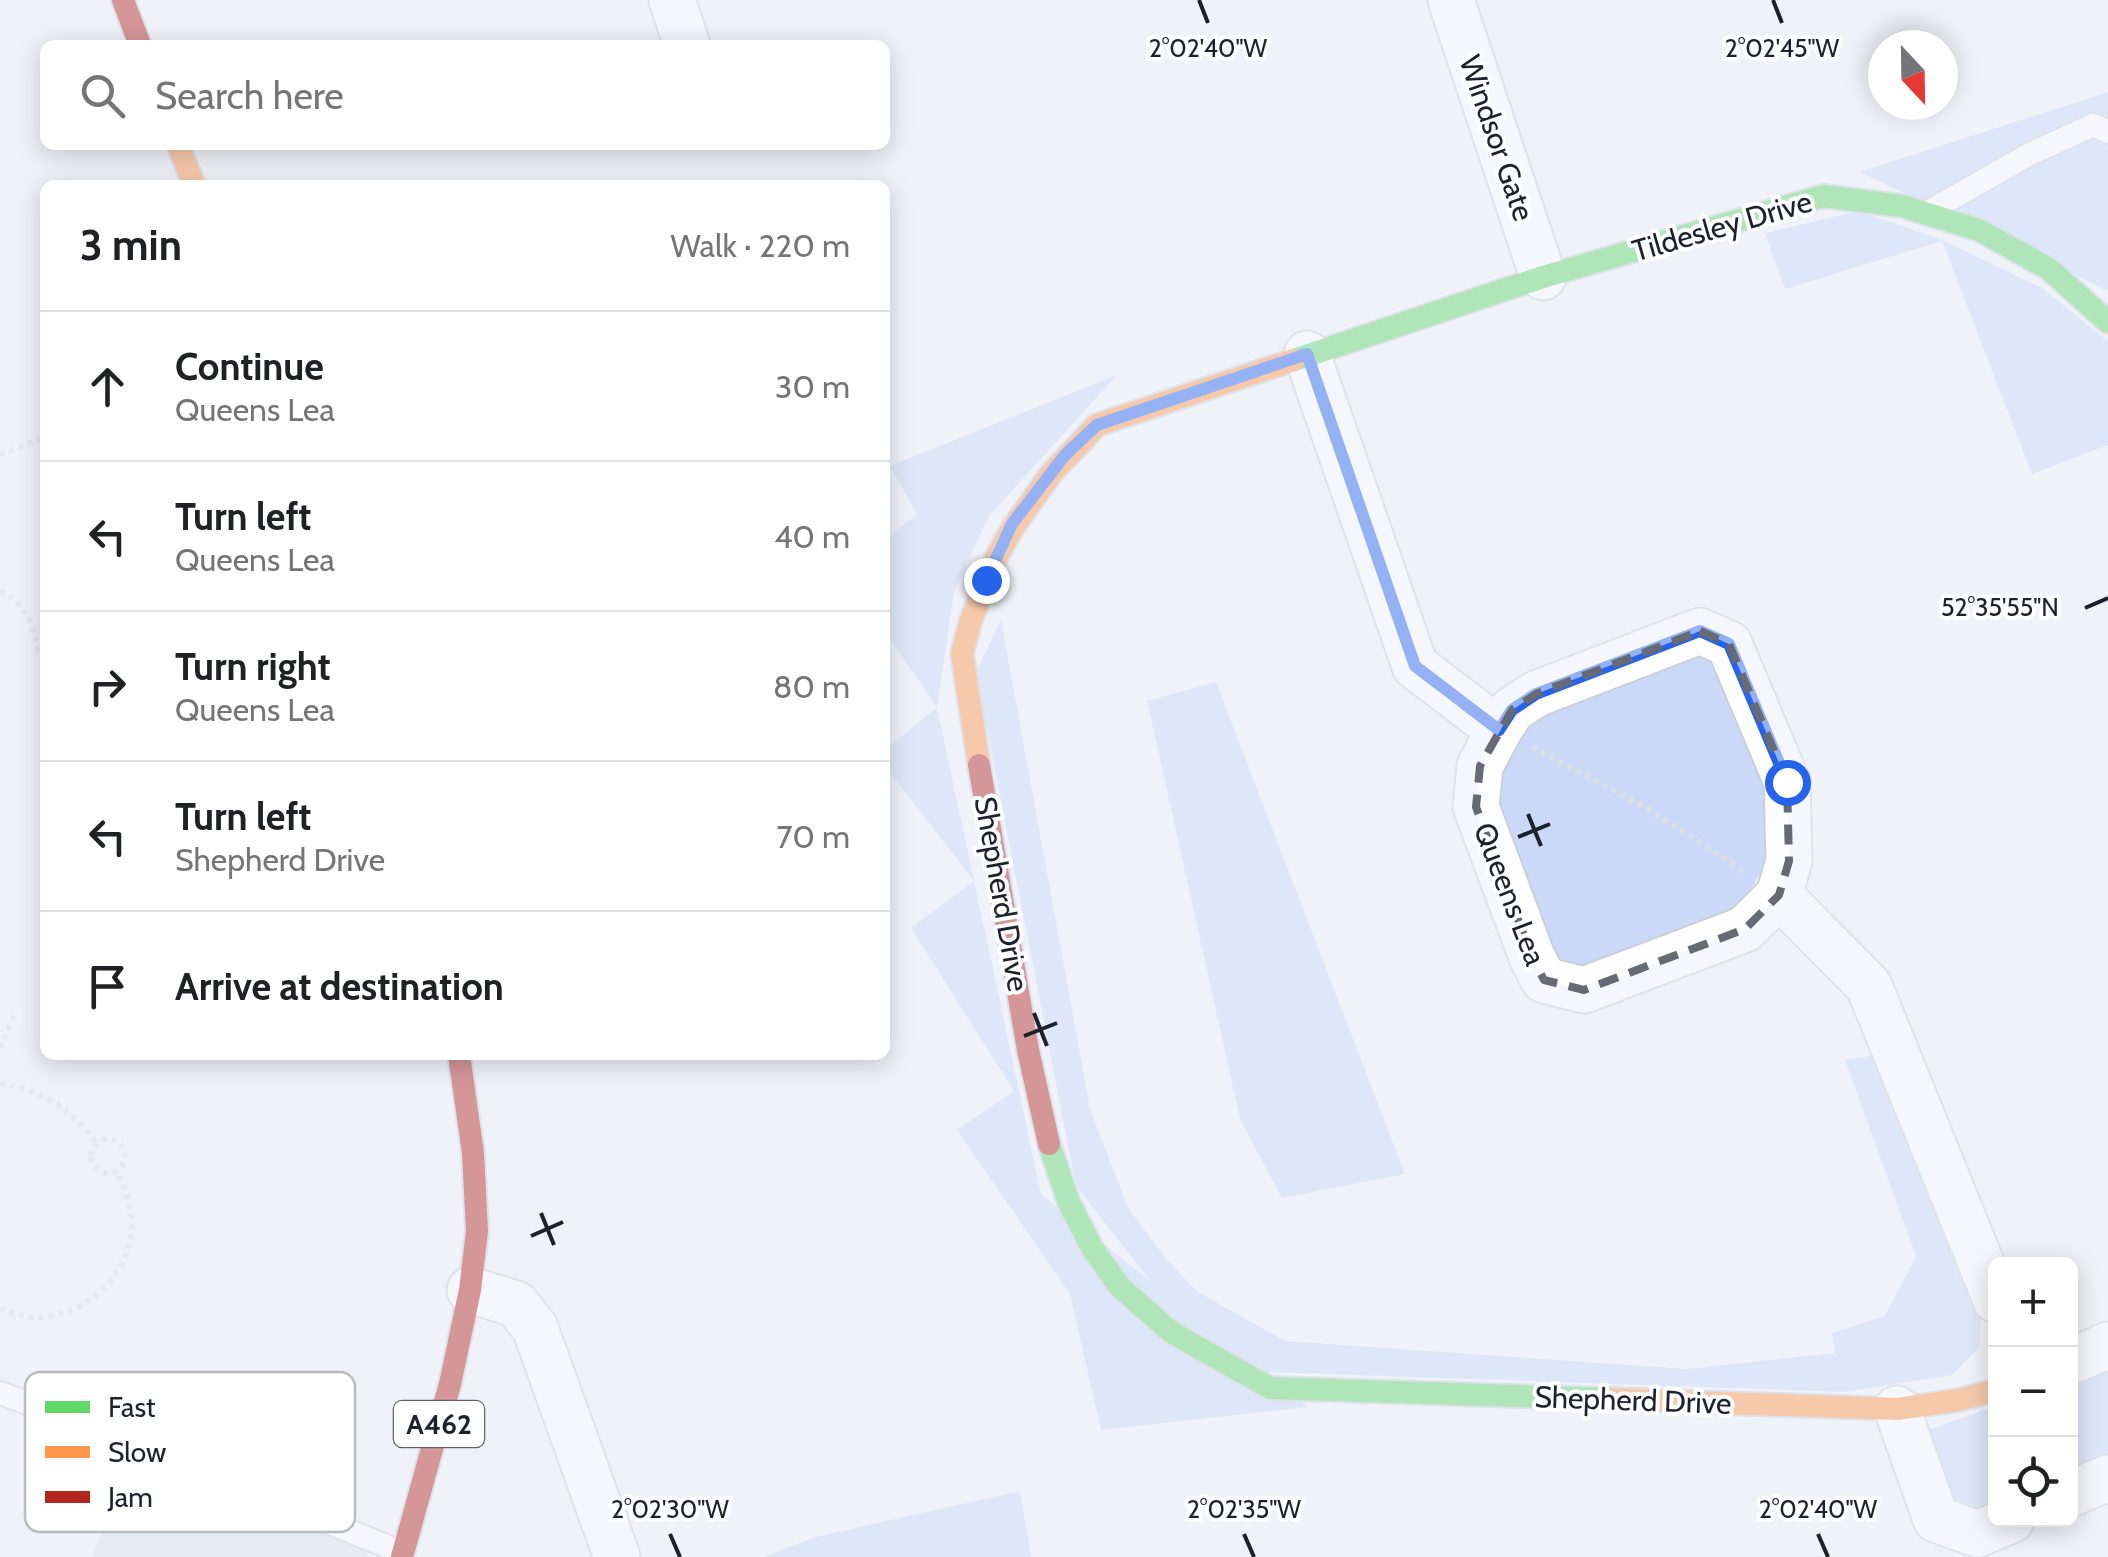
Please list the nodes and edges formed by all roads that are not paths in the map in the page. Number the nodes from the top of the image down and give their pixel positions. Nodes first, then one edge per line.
1 (124, 0) edge
2 (672, 0) edge
3 (1451, 0) edge
4 (138, 40) edge
5 (685, 40) edge
6 (2108, 132) edge
7 (180, 150) edge
8 (192, 180) edge
9 (1927, 213) junction
10 (1543, 276) junction
11 (2108, 322) edge
12 (1307, 354) junction
13 (1499, 730) junction
14 (1780, 895) junction
15 (460, 1060) edge
16 (1988, 1280) edge
17 (470, 1290) junction
18 (2108, 1345) edge
19 (2078, 1358) edge
20 (1988, 1392) edge
21 (0, 1393) edge
22 (25, 1402) edge
23 (1897, 1408) junction
24 (2108, 1478) edge
25 (2078, 1491) edge
26 (1994, 1527) edge
27 (348, 1532) edge
28 (403, 1555) edge
29 (617, 1557) edge

1 - 4 street
2 - 5 street
3 - 10 street, Windsor Gate
6 - 9 lane
7 - 8 street
9 - 10 street, Tildesley Drive
9 - 11 street, Tildesley Drive
10 - 12 street, Shepherd Drive
12 - 13 street
12 - 23 street, Shepherd Drive
13 - 14 street, Queens Lea
13 - 14 street, Queens Lea
14 - 16 street
15 - 17 street, A462
17 - 28 street, A462
17 - 29 street
18 - 19 street
20 - 23 street, Shepherd Drive
21 - 22 lane
23 - 26 street
24 - 25 street
27 - 28 lane

